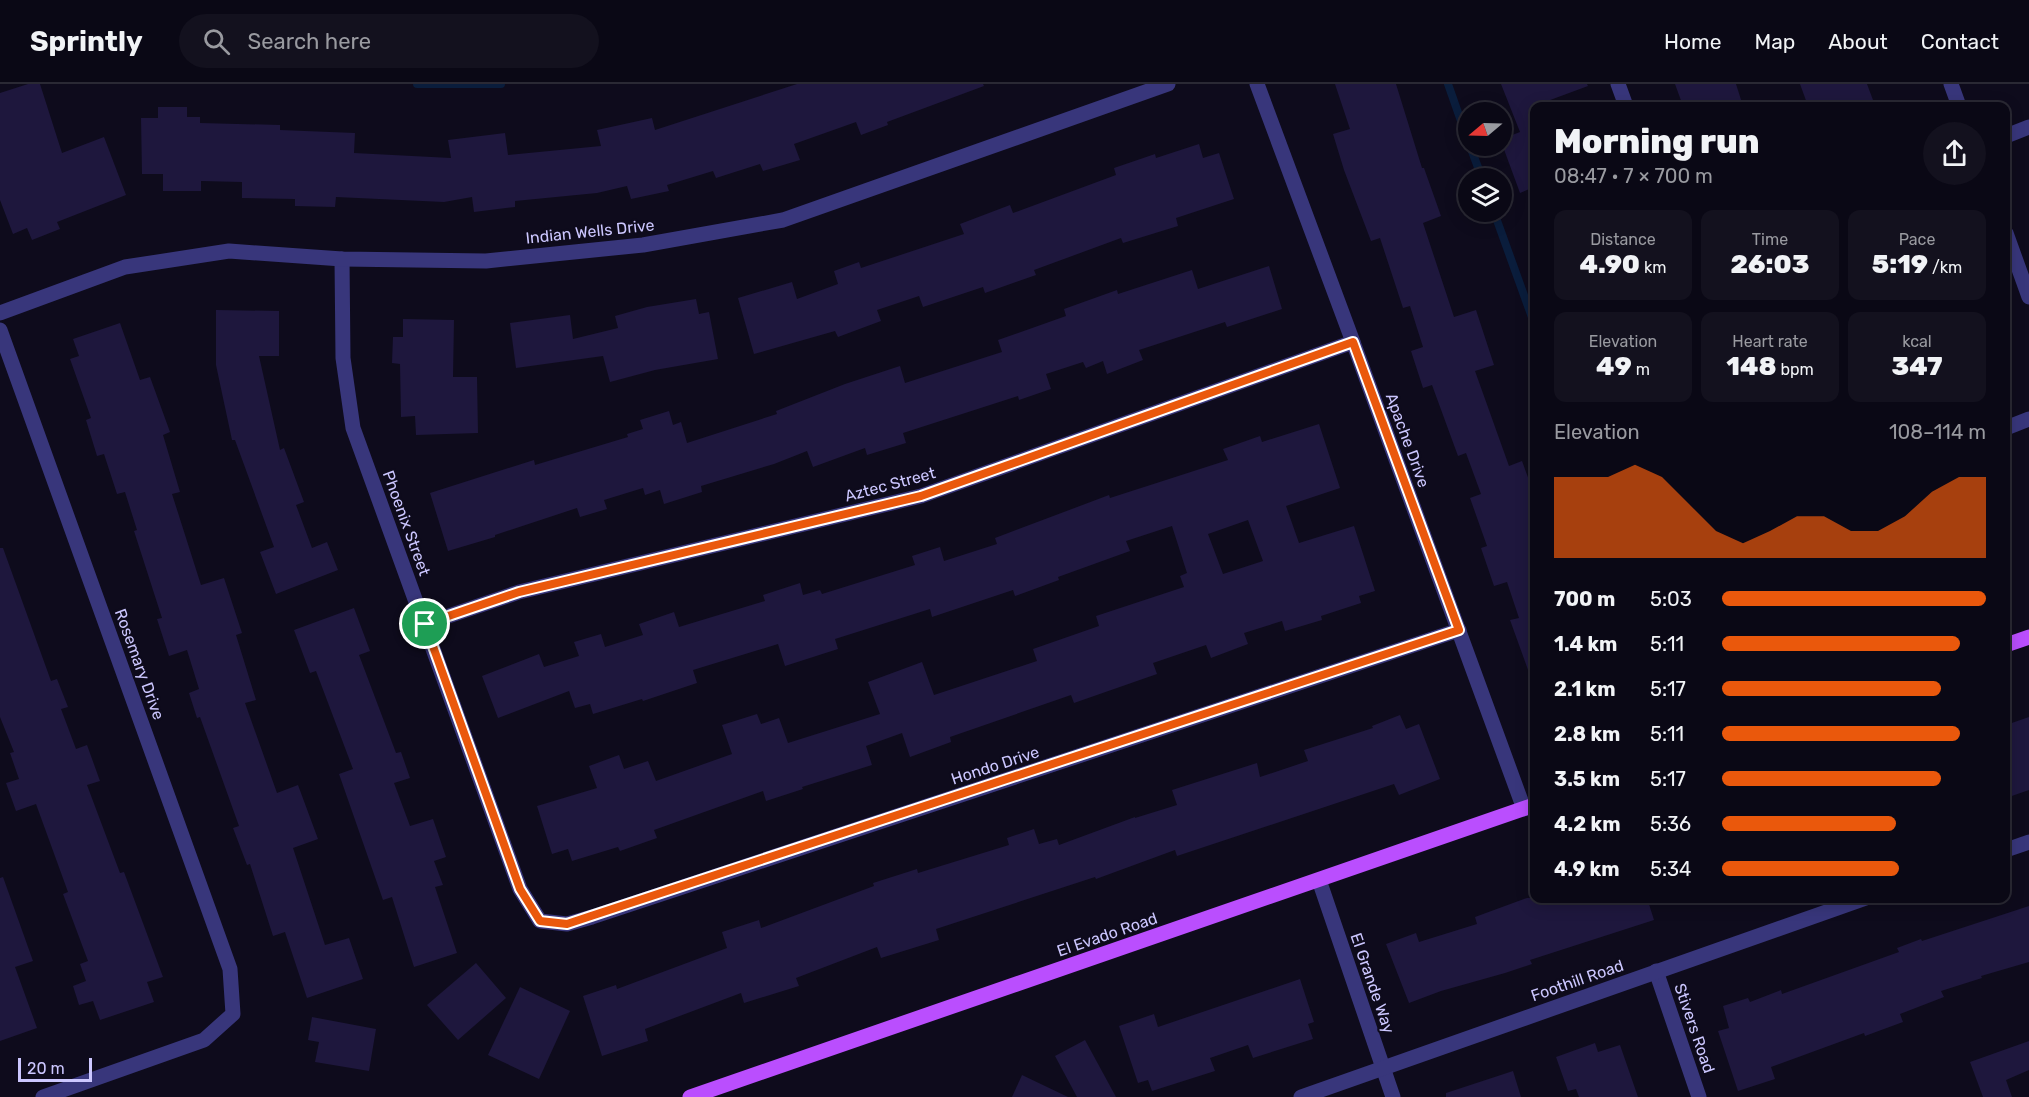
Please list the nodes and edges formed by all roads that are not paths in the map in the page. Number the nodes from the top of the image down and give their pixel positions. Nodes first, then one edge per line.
1 (1168, 84) edge
2 (1257, 84) edge
3 (1618, 84) edge
4 (1951, 84) edge
5 (1625, 102) edge
6 (1958, 102) edge
7 (2029, 127) edge
8 (2010, 134) edge
9 (2010, 244) edge
10 (342, 259) junction
11 (2029, 297) edge
12 (0, 313) edge
13 (0, 330) edge
14 (1353, 342) junction
15 (2029, 419) edge
16 (2010, 426) edge
17 (425, 624) junction
18 (1459, 630) junction
19 (2029, 637) edge
20 (2010, 644) edge
21 (1529, 807) edge
22 (2029, 842) edge
23 (2010, 849) edge
24 (1319, 880) junction
25 (1852, 903) edge
26 (540, 921) joint
27 (1656, 971) junction
28 (1383, 1067) junction
29 (43, 1097) edge
30 (690, 1097) edge
31 (1301, 1097) edge
32 (1393, 1097) edge
33 (1700, 1097) edge

1 - 10 street, Indian Wells Drive
2 - 14 street, Apache Drive
3 - 5 street
4 - 6 street
7 - 8 street
9 - 11 street
10 - 12 street, Indian Wells Drive
10 - 17 street, Phoenix Street
13 - 29 street, Rosemary Drive
14 - 17 street, Aztec Street
14 - 18 street, Apache Drive
15 - 16 street
17 - 26 street, Phoenix Street
18 - 21 street, Apache Drive
18 - 26 street, Hondo Drive
19 - 20 main road
21 - 24 main road, El Evado Road
22 - 23 street
24 - 28 street, El Grande Way
24 - 30 main road, El Evado Road
25 - 27 street, Foothill Road
27 - 28 street, Foothill Road
27 - 33 street, Stivers Road
28 - 31 street, Foothill Road
28 - 32 street, El Grande Way

